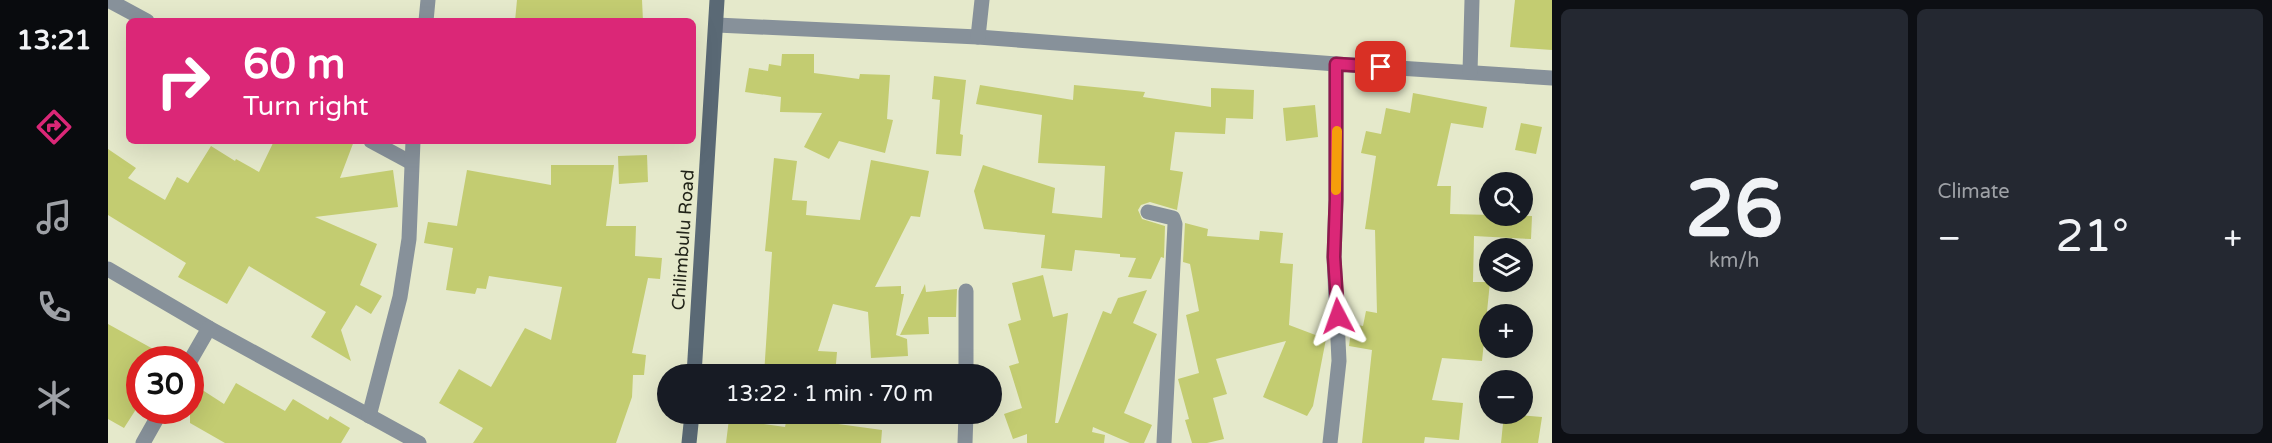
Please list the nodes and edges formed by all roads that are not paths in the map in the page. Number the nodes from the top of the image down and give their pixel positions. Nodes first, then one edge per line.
1 (108, 0) edge
2 (428, 0) edge
3 (717, 0) edge
4 (982, 0) edge
5 (1472, 0) edge
6 (141, 18) edge
7 (426, 18) edge
8 (717, 25) junction
9 (978, 37) junction
10 (1336, 64) junction
11 (1470, 72) junction
12 (1552, 78) edge
13 (377, 144) edge
14 (412, 144) edge
15 (410, 162) junction
16 (1148, 212) dead end
17 (108, 269) edge
18 (966, 291) dead end
19 (209, 328) junction
20 (199, 346) edge
21 (695, 364) edge
22 (966, 364) edge
23 (369, 416) junction
24 (154, 424) edge
25 (691, 424) edge
26 (966, 424) edge
27 (143, 443) edge
28 (419, 443) edge
29 (689, 443) edge
30 (965, 443) edge
31 (1164, 443) edge
32 (1330, 443) edge

1 - 6 street
2 - 7 street
3 - 8 main road, Chilimbulu Road
4 - 9 street
5 - 11 street
8 - 9 street
8 - 21 main road, Chilimbulu Road
9 - 10 street
10 - 11 street
10 - 32 street
11 - 12 street
13 - 15 street
14 - 15 street
15 - 23 street
16 - 31 street
17 - 19 street
18 - 22 street
19 - 20 street
19 - 23 street
23 - 28 street
24 - 27 street
25 - 29 main road
26 - 30 street

